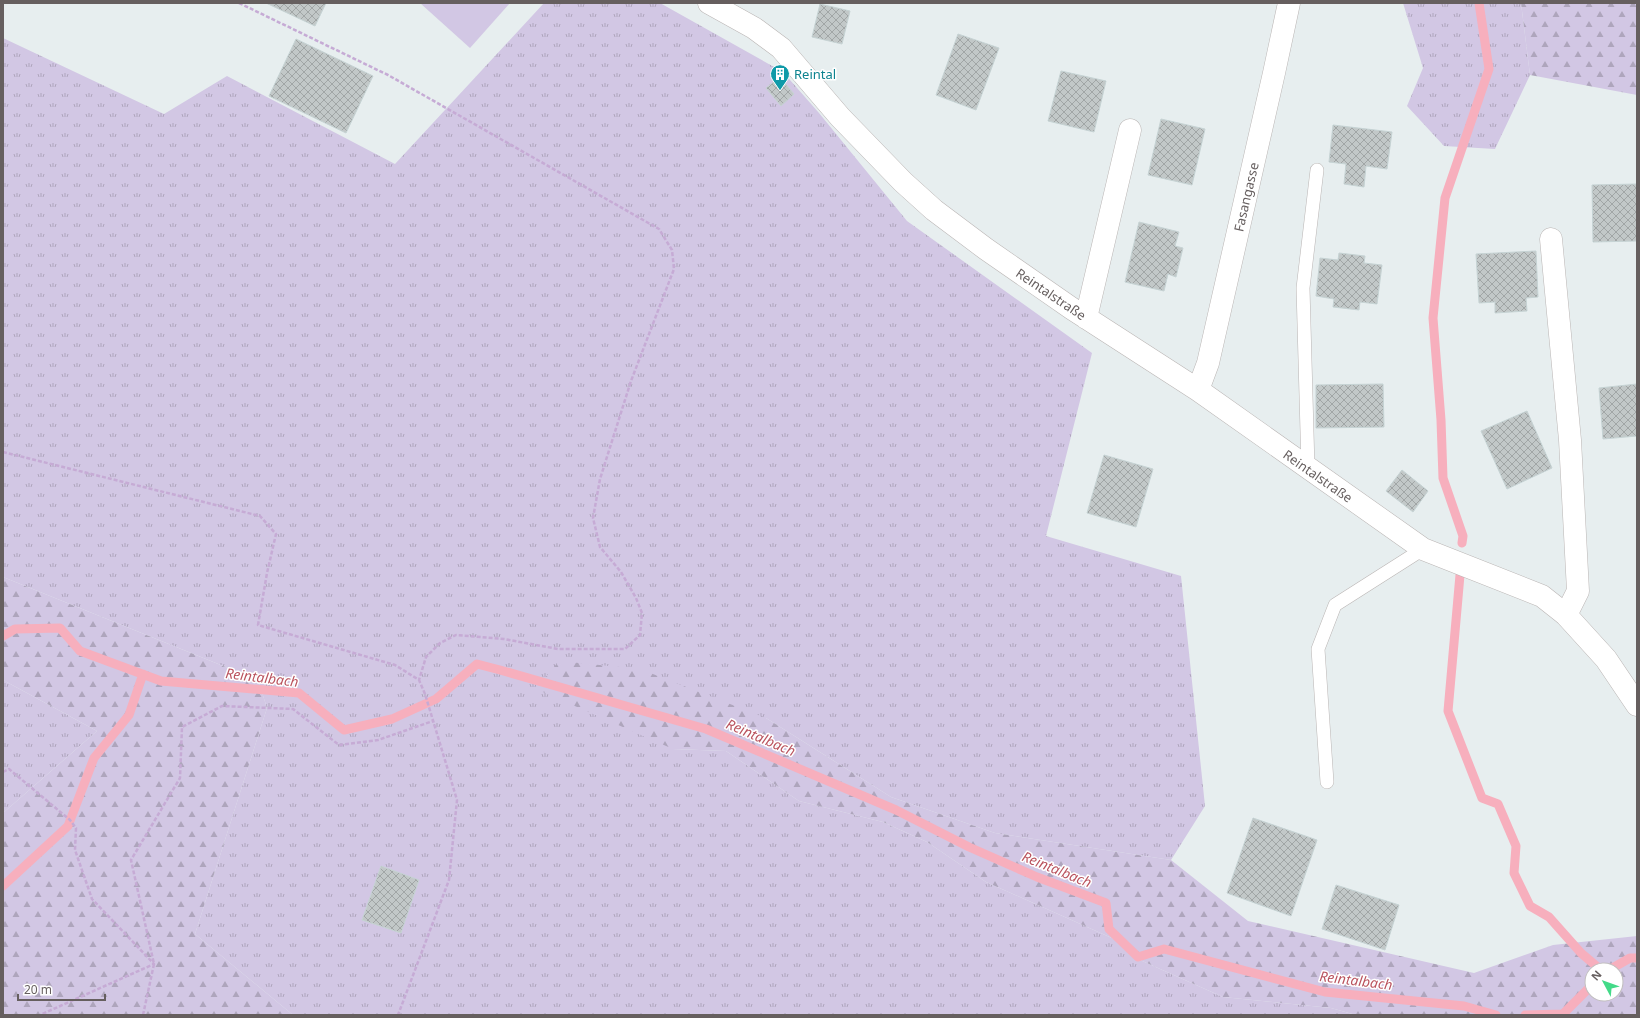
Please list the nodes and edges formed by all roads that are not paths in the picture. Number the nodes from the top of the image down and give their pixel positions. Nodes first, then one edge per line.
1 (709, 3) edge
2 (1289, 3) edge
3 (1130, 130) dead end
4 (1317, 170) dead end
5 (1552, 239) dead end
6 (1086, 318) junction
7 (1198, 390) junction
8 (1308, 468) junction
9 (1423, 549) junction
10 (1566, 615) junction
11 (1637, 705) edge
12 (1327, 782) dead end

1 - 6 street, Reintalstraße
2 - 7 street, Fasangasse
3 - 6 street
4 - 8 lane
5 - 10 street
6 - 7 street, Reintalstraße
7 - 8 street, Reintalstraße
8 - 9 street, Reintalstraße
9 - 10 street, Reintalstraße
9 - 12 lane
10 - 11 street, Reintalstraße

